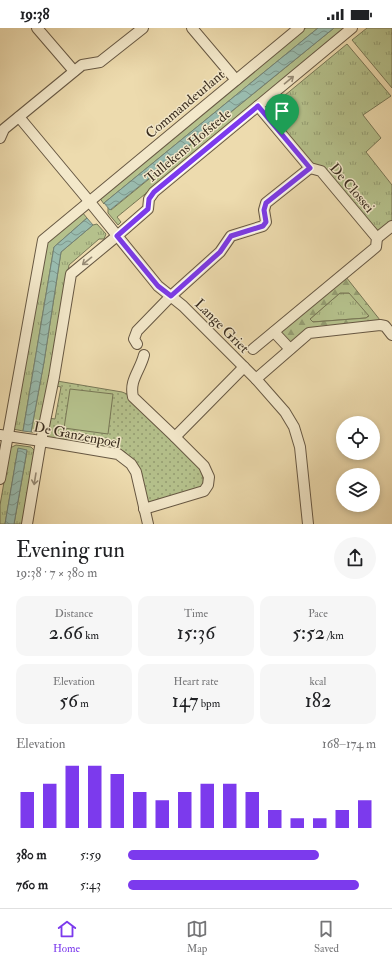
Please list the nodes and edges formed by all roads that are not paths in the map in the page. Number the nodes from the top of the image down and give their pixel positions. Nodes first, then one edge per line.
1 (38, 28) edge
2 (142, 28) edge
3 (192, 28) edge
4 (299, 28) edge
5 (352, 28) edge
6 (74, 71) junction
7 (236, 80) junction
8 (258, 106) junction
9 (19, 117) junction
10 (0, 138) edge
11 (310, 168) junction
12 (90, 201) junction
13 (392, 226) edge
14 (117, 236) junction
15 (377, 238) junction
16 (171, 296) junction
17 (274, 332) junction
18 (392, 335) edge
19 (137, 344) dead end
20 (253, 349) dead end
21 (290, 349) junction
22 (144, 355) dead end
23 (244, 367) junction
24 (256, 378) junction
25 (4, 436) edge
26 (175, 437) junction
27 (41, 441) junction
28 (0, 479) edge
29 (144, 509) junction
30 (27, 524) edge
31 (148, 524) edge
32 (308, 524) edge

1 - 6 street
2 - 6 street
3 - 7 street
4 - 7 street, Commandeurlant
8 -> 5 street, Tullekens Hofstede
6 - 9 street
7 - 12 street, Commandeurlant
8 - 11 street, De Clossei
8 - 14 street, Tullekens Hofstede
9 - 10 street
9 - 12 street, Lange Griet
11 - 15 street, De Clossei
11 - 16 street
12 - 14 street, Lange Griet
12 - 25 street, Commandeurlant
13 - 15 street
14 - 16 street, Lange Griet
14 -> 27 street, Tullekens Hofstede
15 - 17 street
16 - 19 street
16 - 23 street, Lange Griet
17 - 20 street
17 - 21 street
18 - 21 street
21 - 24 street
22 - 26 street
23 - 24 street, Lange Griet
23 - 26 street
24 - 32 street, Lange Griet
25 - 27 street, De Ganzenpoel
25 - 28 street, Commandeurlant
26 - 29 street
27 - 29 street, De Ganzenpoel
27 -> 30 street, Tullekens Hofstede
29 - 31 street, De Ganzenpoel

